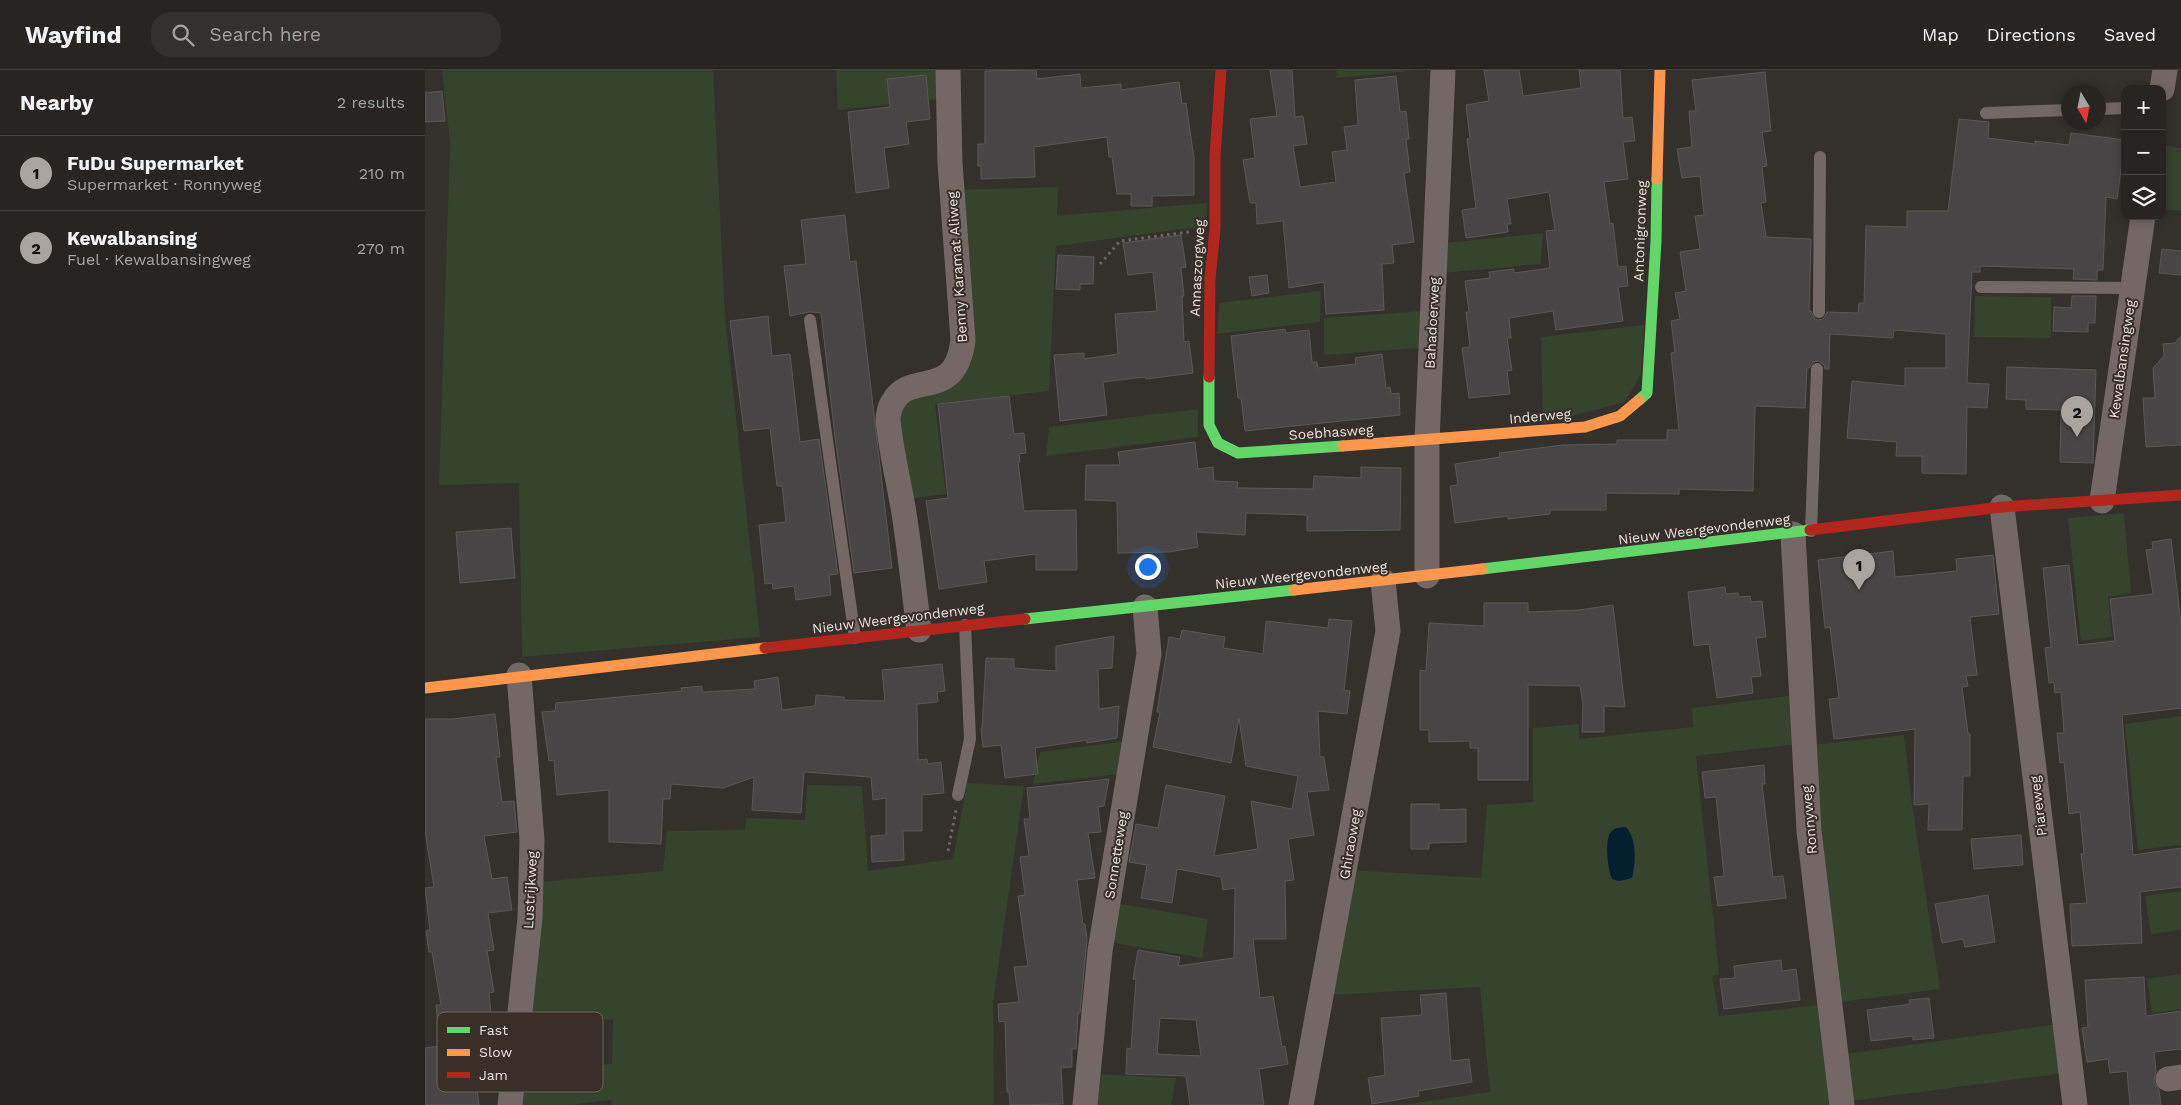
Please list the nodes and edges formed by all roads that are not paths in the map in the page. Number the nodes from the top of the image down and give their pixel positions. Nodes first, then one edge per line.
1 (948, 70) edge
2 (1221, 70) edge
3 (1443, 70) edge
4 (1660, 70) edge
5 (2165, 70) edge
6 (2163, 85) edge
7 (2121, 108) edge
8 (2106, 109) edge
9 (2061, 110) edge
10 (1986, 113) dead end
11 (1820, 157) dead end
12 (2142, 220) edge
13 (1981, 287) dead end
14 (2133, 288) junction
15 (1819, 312) dead end
16 (810, 320) dead end
17 (1817, 369) dead end
18 (1647, 393) joint
19 (1427, 441) junction
20 (1238, 453) joint
21 (2181, 495) edge
22 (2101, 501) junction
23 (2002, 507) junction
24 (1802, 532) junction
25 (1427, 576) junction
26 (1383, 581) junction
27 (1145, 607) junction
28 (965, 625) junction
29 (919, 630) junction
30 (855, 638) junction
31 (519, 675) junction
32 (425, 688) edge
33 (958, 795) road end
34 (520, 1012) edge
35 (511, 1092) edge
36 (510, 1105) edge
37 (1085, 1105) edge
38 (1301, 1105) edge
39 (1842, 1105) edge
40 (2075, 1105) edge

1 - 29 street, Benny Karamat Aliweg
2 - 20 street, Annaszorgweg
3 - 19 street, Bahadoerweg
4 - 18 street, Antonigronweg
5 - 6 street
7 - 8 lane
9 - 10 lane
11 - 15 lane
12 - 14 street, Kewalbansingweg
13 - 14 lane
14 - 22 street, Kewalbansingweg
16 - 30 lane
17 - 24 lane
18 - 19 street, Inderweg
19 - 20 street, Soebhasweg
19 - 25 street, Bahadoerweg
21 - 22 street, Nieuw Weergevondenweg
22 - 23 street, Nieuw Weergevondenweg
23 - 24 street, Nieuw Weergevondenweg
23 - 40 street, Piareweg
24 - 25 street, Nieuw Weergevondenweg
24 - 39 street, Ronnyweg
25 - 26 street, Nieuw Weergevondenweg
26 - 27 street, Nieuw Weergevondenweg
26 - 38 street, Ghiraoweg
27 - 28 street, Nieuw Weergevondenweg
27 - 37 street, Sonnetteweg
28 - 29 street, Nieuw Weergevondenweg
28 - 33 lane
29 - 30 street, Nieuw Weergevondenweg
30 - 31 street, Nieuw Weergevondenweg
31 - 32 street, Nieuw Weergevondenweg
31 - 34 street, Lustrijkweg
35 - 36 street, Lustrijkweg

